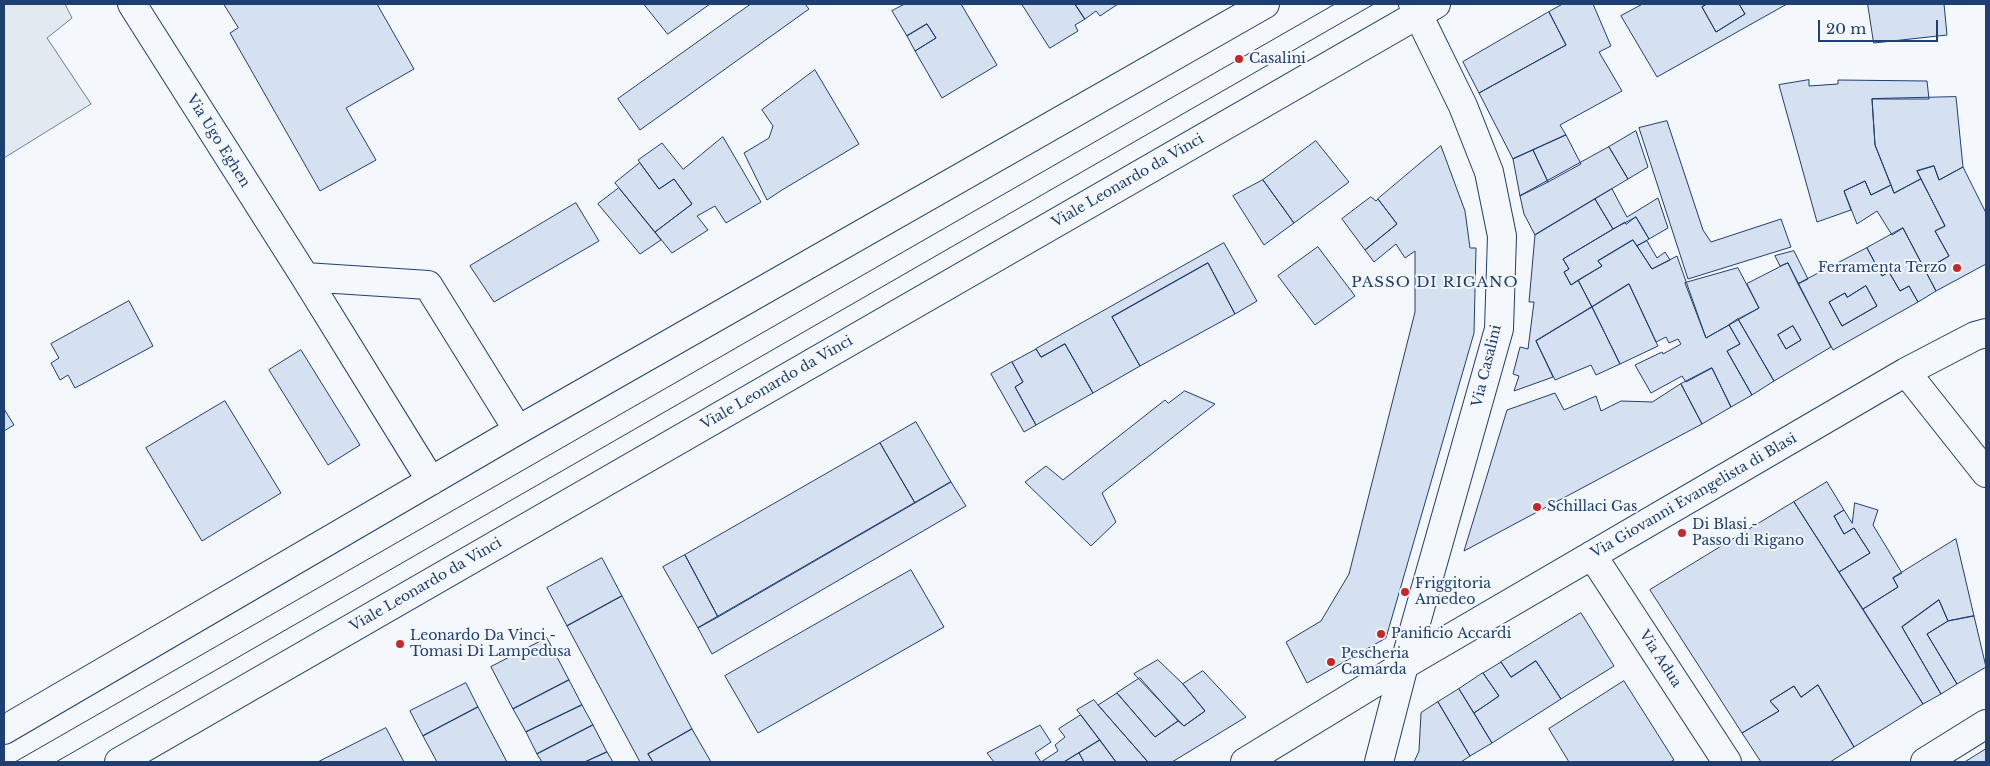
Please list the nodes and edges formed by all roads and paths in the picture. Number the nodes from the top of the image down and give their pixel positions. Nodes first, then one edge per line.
1 (132, 4) edge
2 (1265, 4) edge
3 (1422, 7) edge
4 (305, 277) junction
5 (1986, 333) edge
6 (1906, 372) junction
7 (518, 430) junction
8 (1986, 473) edge
9 (431, 482) junction
10 (1592, 555) junction
11 (1404, 664) junction
12 (1986, 724) edge
13 (4, 730) edge
14 (119, 762) edge
15 (1245, 762) edge
16 (1379, 762) edge
17 (1727, 762) edge
18 (1925, 762) edge

1 - 4 street, Via Ugo Eghen
2 - 7 street
3 - 11 street, Via Casalini
3 - 14 street, Viale Leonardo da Vinci
4 - 7 street
4 - 9 street, Via Ugo Eghen
5 - 6 street, Via Giovanni Evangelista di Blasi
6 - 8 street
6 - 10 street, Via Giovanni Evangelista di Blasi
7 - 9 street
9 - 13 street
10 - 11 street, Via Giovanni Evangelista di Blasi
10 - 17 street, Via Adua
11 - 15 street, Via Giovanni Evangelista di Blasi
11 - 16 street, Via Casalini
12 - 18 street

